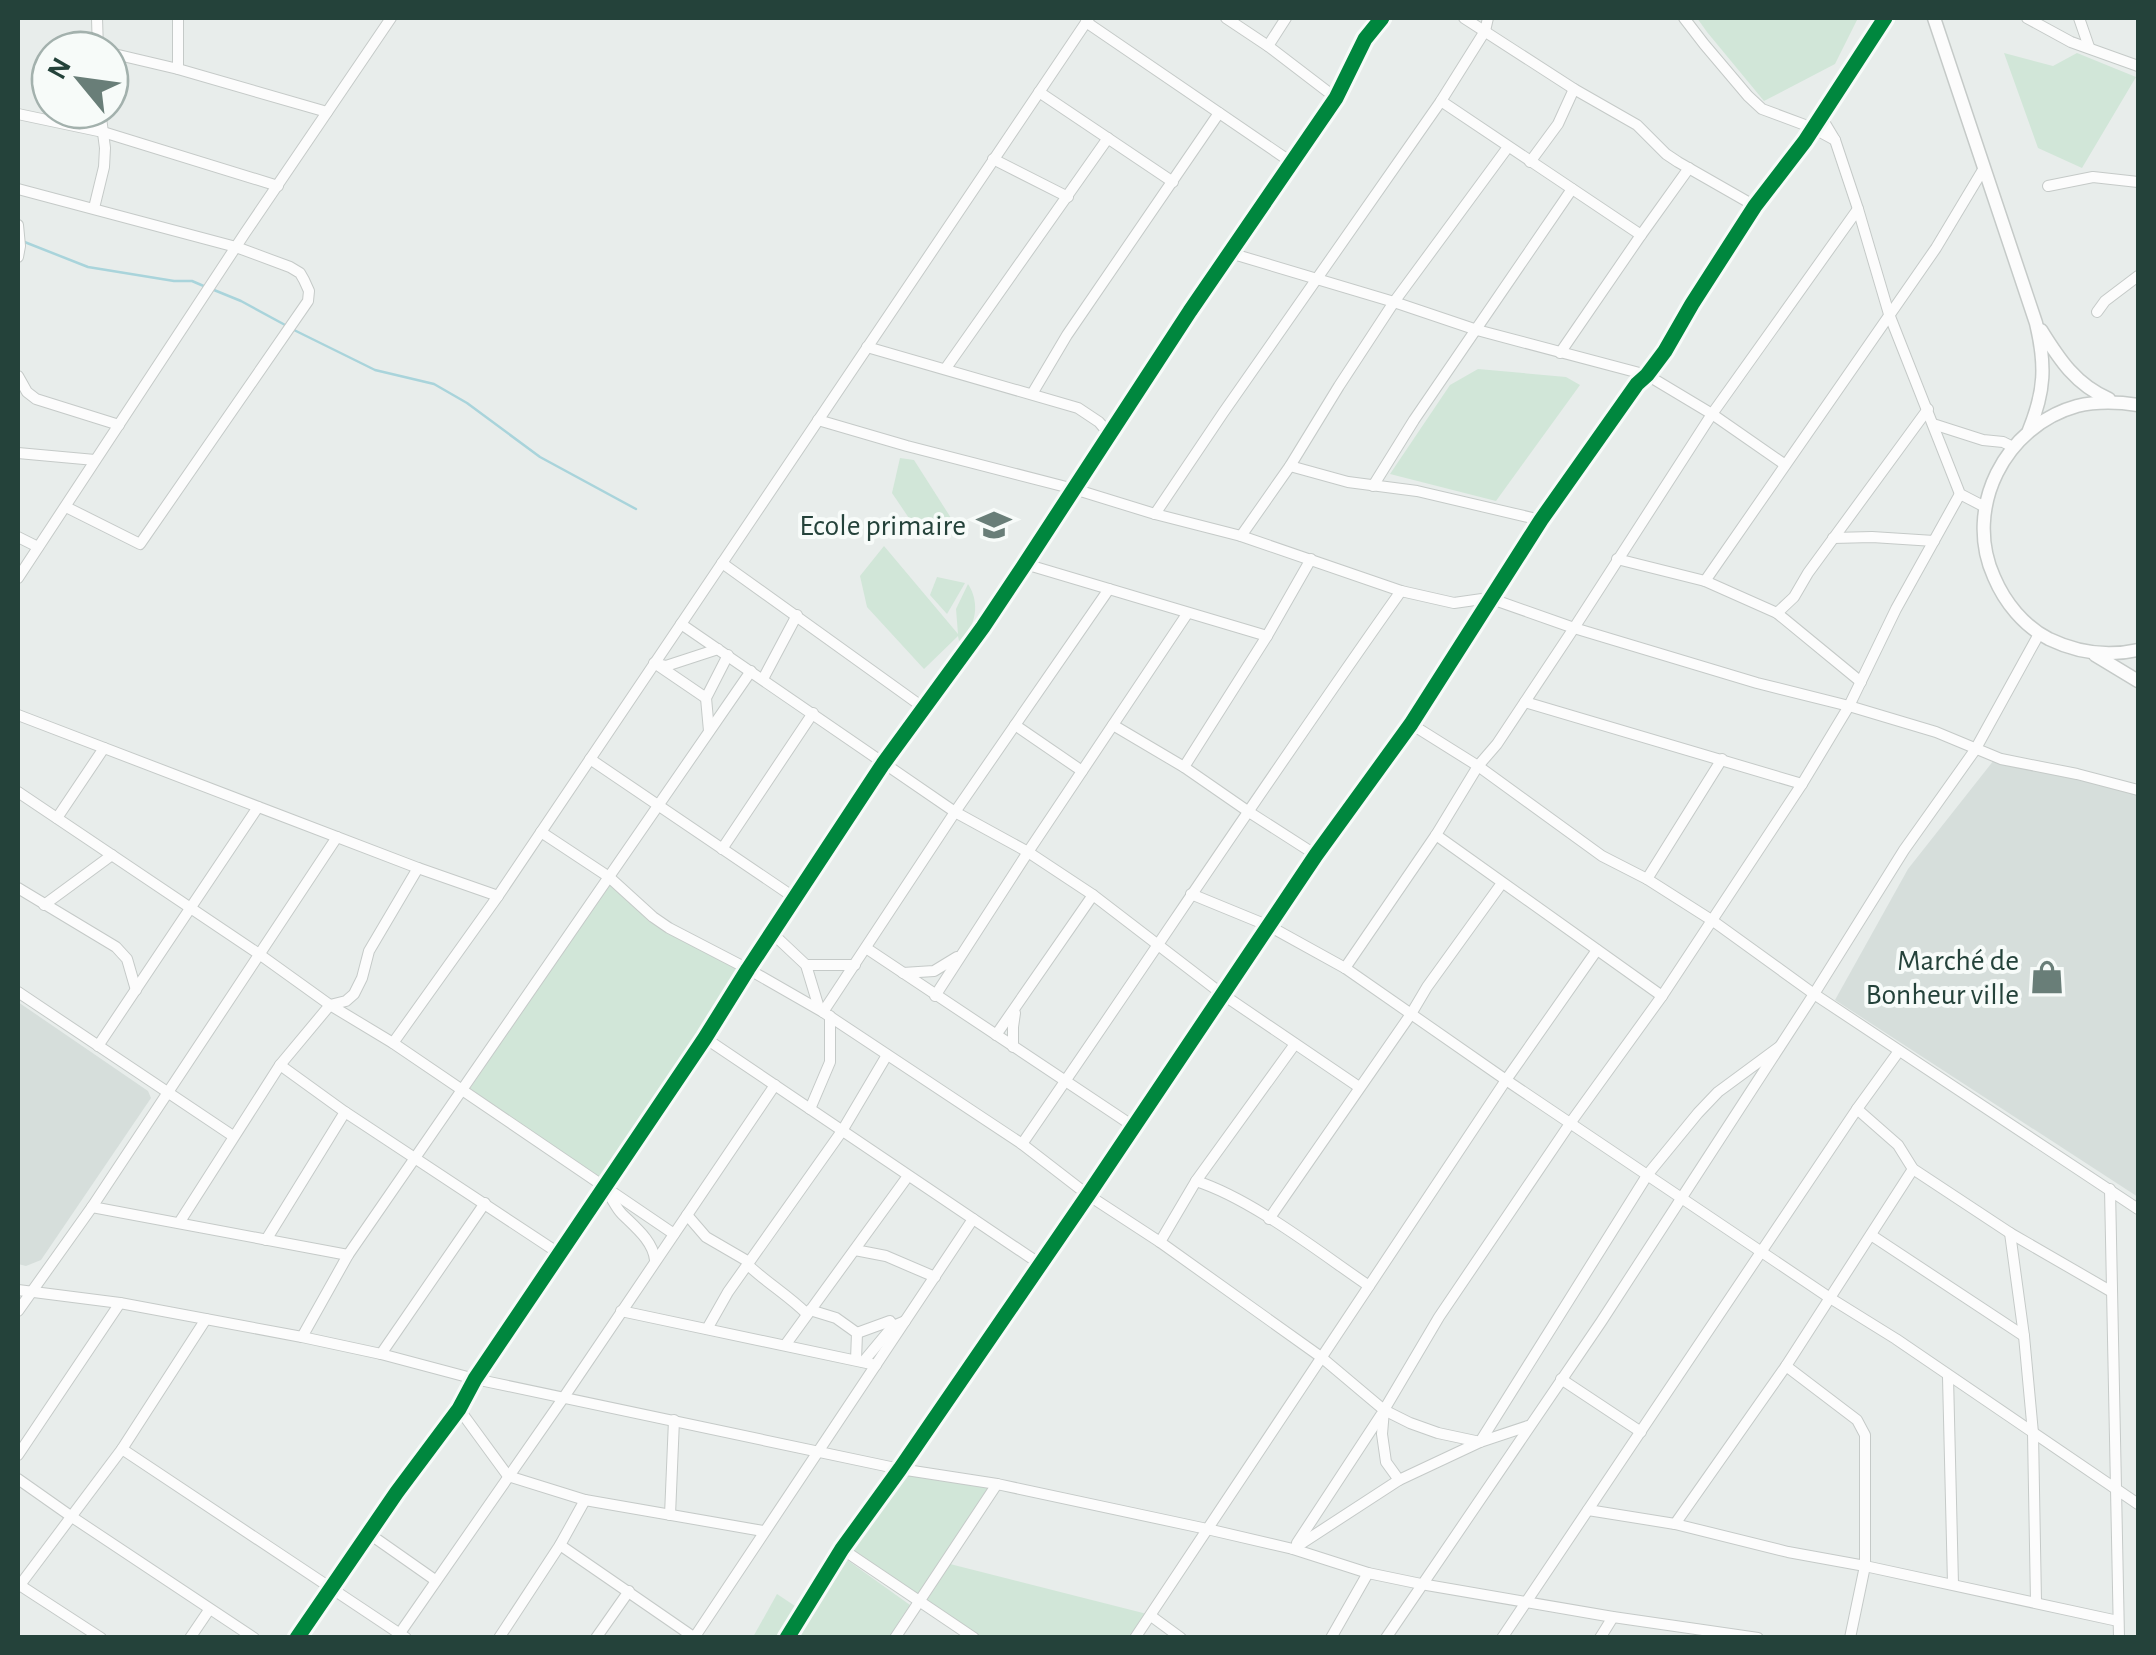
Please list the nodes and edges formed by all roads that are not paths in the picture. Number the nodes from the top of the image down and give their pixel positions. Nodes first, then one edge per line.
1 (178, 18) edge
2 (390, 18) edge
3 (1226, 18) edge
4 (1286, 18) edge
5 (1382, 18) edge
6 (1464, 18) edge
7 (1488, 18) edge
8 (1684, 18) edge
9 (1885, 18) edge
10 (1934, 18) edge
11 (2027, 18) edge
12 (2079, 18) edge
13 (1087, 20) edge
14 (1484, 31) junction
15 (1268, 46) junction
16 (2089, 47) junction
17 (130, 57) edge
18 (2138, 66) edge
19 (178, 69) junction
20 (1574, 88) junction
21 (1039, 92) junction
22 (1336, 98) junction
23 (1441, 101) junction
24 (327, 112) junction
25 (1219, 113) junction
26 (18, 114) edge
27 (1820, 115) junction
28 (1813, 128) junction
29 (103, 132) junction
30 (1108, 138) junction
31 (1835, 140) junction
32 (1508, 147) junction
33 (993, 160) junction
34 (1291, 162) junction
35 (1530, 162) junction
36 (1689, 168) junction
37 (1984, 168) junction
38 (1173, 182) junction
39 (2138, 182) edge
40 (278, 186) junction
41 (2048, 186) dead end
42 (18, 189) edge
43 (1572, 189) junction
44 (1068, 197) junction
45 (1755, 206) junction
46 (94, 208) junction
47 (1858, 209) junction
48 (18, 225) edge
49 (1640, 235) junction
50 (236, 247) junction
51 (1230, 253) junction
52 (18, 258) edge
53 (2138, 276) edge
54 (1316, 278) junction
55 (1394, 302) junction
56 (2097, 312) dead end
57 (1888, 314) junction
58 (2036, 323) junction
59 (1477, 330) junction
60 (867, 347) junction
61 (1560, 353) junction
62 (946, 368) junction
63 (1647, 375) junction
64 (18, 376) edge
65 (1032, 394) junction
66 (2116, 402) junction
67 (2138, 405) edge
68 (1928, 409) junction
69 (1712, 414) junction
70 (818, 420) junction
71 (119, 424) junction
72 (1933, 424) junction
73 (2028, 432) junction
74 (1110, 435) junction
75 (2013, 447) junction
76 (18, 453) edge
77 (96, 460) junction
78 (1784, 464) junction
79 (1290, 466) junction
80 (1373, 486) junction
81 (1074, 489) junction
82 (1960, 494) junction
83 (66, 506) junction
84 (1985, 507) junction
85 (1155, 514) junction
86 (1541, 520) junction
87 (18, 536) edge
88 (1240, 536) junction
89 (1833, 538) junction
90 (1934, 541) junction
91 (38, 547) junction
92 (1311, 559) junction
93 (1616, 559) junction
94 (722, 563) junction
95 (1025, 564) junction
96 (18, 578) edge
97 (1705, 581) junction
98 (1109, 590) junction
99 (1401, 591) junction
100 (1490, 598) junction
101 (1777, 613) junction
102 (1187, 614) junction
103 (797, 615) junction
104 (681, 624) junction
105 (1574, 628) junction
106 (2039, 634) junction
107 (1267, 636) junction
108 (2138, 650) edge
109 (723, 652) junction
110 (2093, 654) junction
111 (654, 663) junction
112 (751, 671) junction
113 (763, 678) junction
114 (2138, 680) edge
115 (1861, 682) junction
116 (706, 698) junction
117 (1524, 702) junction
118 (1849, 706) junction
119 (924, 708) junction
120 (813, 713) junction
121 (18, 714) edge
122 (1410, 724) junction
123 (1016, 725) junction
124 (1113, 725) junction
125 (708, 732) junction
126 (104, 748) junction
127 (1974, 750) junction
128 (590, 759) junction
129 (1722, 759) junction
130 (883, 764) junction
131 (1184, 766) junction
132 (1478, 766) junction
133 (1082, 771) junction
134 (1802, 784) junction
135 (2138, 790) edge
136 (18, 792) edge
137 (657, 804) junction
138 (258, 807) junction
139 (955, 812) junction
140 (1249, 812) junction
141 (56, 818) junction
142 (541, 832) junction
143 (1436, 835) junction
144 (337, 837) junction
145 (722, 849) junction
146 (1028, 852) junction
147 (1316, 855) junction
148 (112, 856) junction
149 (418, 868) junction
150 (609, 877) junction
151 (1647, 879) junction
152 (1502, 883) junction
153 (18, 888) edge
154 (1191, 894) junction
155 (1092, 895) junction
156 (498, 896) junction
157 (795, 898) junction
158 (44, 905) junction
159 (192, 908) junction
160 (1713, 921) junction
161 (1268, 926) junction
162 (772, 933) junction
163 (1158, 944) junction
164 (866, 948) junction
165 (1597, 950) junction
166 (964, 951) junction
167 (259, 954) junction
168 (806, 964) junction
169 (855, 964) junction
170 (1345, 968) junction
171 (748, 969) junction
172 (902, 973) junction
173 (136, 990) junction
174 (18, 992) edge
175 (1222, 994) junction
176 (1814, 994) junction
177 (935, 996) junction
178 (1662, 996) junction
179 (1017, 1005) junction
180 (330, 1006) junction
181 (824, 1012) junction
182 (1411, 1014) junction
183 (996, 1036) junction
184 (706, 1038) junction
185 (393, 1043) junction
186 (1295, 1044) junction
187 (98, 1046) junction
188 (1013, 1047) junction
189 (1780, 1047) junction
190 (1900, 1051) junction
191 (887, 1055) junction
192 (280, 1065) junction
193 (1506, 1080) junction
194 (1065, 1082) junction
195 (774, 1085) junction
196 (1360, 1088) junction
197 (462, 1092) junction
198 (168, 1093) junction
199 (810, 1110) junction
200 (1857, 1110) junction
201 (345, 1112) junction
202 (1571, 1122) junction
203 (1133, 1126) junction
204 (842, 1131) junction
205 (233, 1136) junction
206 (1022, 1144) junction
207 (415, 1158) junction
208 (1914, 1169) junction
209 (1648, 1174) junction
210 (908, 1176) junction
211 (1196, 1181) junction
212 (605, 1188) junction
213 (2110, 1189) junction
214 (1088, 1195) junction
215 (1681, 1196) junction
216 (485, 1203) junction
217 (92, 1207) junction
218 (2138, 1208) edge
219 (686, 1215) junction
220 (1269, 1219) junction
221 (973, 1220) junction
222 (178, 1223) junction
223 (2010, 1233) junction
224 (674, 1234) junction
225 (1871, 1236) junction
226 (266, 1240) junction
227 (1160, 1242) junction
228 (854, 1250) junction
229 (1762, 1252) junction
230 (560, 1254) junction
231 (348, 1255) junction
232 (656, 1261) junction
233 (748, 1264) junction
234 (1040, 1264) junction
235 (934, 1277) junction
236 (1369, 1286) junction
237 (24, 1291) edge
238 (2112, 1292) junction
239 (1830, 1298) junction
240 (120, 1303) junction
241 (18, 1310) edge
242 (621, 1311) junction
243 (809, 1312) junction
244 (206, 1319) junction
245 (905, 1321) junction
246 (893, 1326) junction
247 (707, 1329) junction
248 (857, 1333) junction
249 (302, 1336) junction
250 (2024, 1336) junction
251 (786, 1344) junction
252 (381, 1354) junction
253 (1321, 1357) junction
254 (860, 1361) junction
255 (876, 1365) junction
256 (1786, 1366) junction
257 (1948, 1377) junction
258 (475, 1379) junction
259 (1562, 1379) junction
260 (564, 1397) junction
261 (459, 1409) junction
262 (1384, 1410) junction
263 (674, 1420) junction
264 (1529, 1426) junction
265 (1640, 1432) junction
266 (2032, 1432) junction
267 (1480, 1442) junction
268 (122, 1449) junction
269 (818, 1451) junction
270 (18, 1455) edge
271 (900, 1468) junction
272 (508, 1476) junction
273 (18, 1479) edge
274 (1400, 1480) junction
275 (997, 1484) junction
276 (2116, 1490) junction
277 (586, 1500) junction
278 (2138, 1504) edge
279 (1588, 1510) junction
280 (670, 1514) junction
281 (72, 1517) junction
282 (1676, 1524) junction
283 (1206, 1529) junction
284 (763, 1531) junction
285 (368, 1533) junction
286 (560, 1545) junction
287 (842, 1549) junction
288 (1293, 1549) junction
289 (1864, 1566) junction
290 (1368, 1572) junction
291 (436, 1580) junction
292 (1421, 1584) junction
293 (1953, 1584) junction
294 (19, 1586) edge
295 (332, 1589) junction
296 (628, 1590) junction
297 (1526, 1601) junction
298 (918, 1602) junction
299 (2036, 1602) junction
300 (209, 1610) junction
301 (1151, 1616) junction
302 (1613, 1617) junction
303 (2118, 1621) junction
304 (403, 1635) edge
305 (97, 1636) edge
306 (694, 1637) edge
307 (190, 1638) edge
308 (254, 1638) edge
309 (296, 1638) edge
310 (499, 1638) edge
311 (596, 1638) edge
312 (787, 1638) edge
313 (895, 1638) edge
314 (974, 1638) edge
315 (1135, 1638) edge
316 (1180, 1638) edge
317 (1331, 1638) edge
318 (1386, 1638) edge
319 (1502, 1638) edge
320 (1600, 1638) edge
321 (1758, 1638) edge
322 (1850, 1638) edge
323 (2119, 1638) edge

1 - 19 street
2 - 24 street
3 - 15 street
4 - 15 street
5 - 22 street
6 - 14 street
7 - 14 street
8 - 28 street
9 - 27 street
10 - 37 street
11 - 16 street
12 - 16 street
13 - 21 street
13 - 25 street
14 - 20 street
14 - 23 street
15 - 22 street
16 - 18 street
17 - 19 street
19 - 24 street
20 - 35 street
20 - 36 street
21 - 30 street
21 - 33 street
22 - 34 street
23 - 32 street
23 - 54 street
24 - 40 street
25 - 34 street
25 - 38 street
26 - 29 street
27 - 28 street
27 - 31 street
28 - 31 street
28 - 45 street
29 - 40 street
29 - 46 street
30 - 38 street
30 - 44 street
31 - 47 street
32 - 35 street
32 - 55 street
33 - 44 street
33 - 60 street
34 - 51 street
35 - 43 street
36 - 45 street
36 - 49 street
37 - 57 street
37 - 58 street
38 - 65 street
39 - 41 street
40 - 50 street
42 - 46 street
43 - 49 street
43 - 59 street
44 - 62 street
45 - 63 street
46 - 50 street
47 - 57 street
47 - 69 street
48 - 52 street
49 - 61 street
50 - 71 street
50 - 83 street
51 - 54 street
51 - 74 street
53 - 56 street
54 - 55 street
54 - 85 street
55 - 59 street
55 - 79 street
57 - 68 street
57 - 78 street
58 - 66 street
58 - 73 street
59 - 61 street
59 - 80 street
60 - 62 street
60 - 70 street
61 - 63 street
62 - 65 street
63 - 69 street
63 - 86 street
64 - 71 street
65 - 74 street
66 - 67 street
66 - 73 street
68 - 72 street
68 - 89 street
69 - 78 street
69 - 93 street
70 - 81 street
70 - 94 street
71 - 77 street
72 - 75 street
72 - 82 street
73 - 75 street
74 - 81 street
75 - 84 street
76 - 77 street
77 - 83 street
78 - 97 street
79 - 80 street
79 - 88 street
80 - 86 street
81 - 85 street
81 - 95 street
82 - 84 street
82 - 90 street
83 - 91 street
84 - 106 street
85 - 88 street
86 - 100 street
87 - 91 street
88 - 92 street
89 - 90 street
89 - 101 street
90 - 115 street
91 - 96 street
92 - 99 street
92 - 107 street
93 - 97 street
93 - 105 street
94 - 103 street
94 - 104 street
95 - 98 street
95 - 119 street
97 - 101 street
98 - 102 street
98 - 123 street
99 - 100 street
99 - 140 street
100 - 105 street
100 - 122 street
101 - 115 street
102 - 107 street
102 - 124 street
103 - 113 street
103 - 119 street
104 - 109 street
104 - 111 street
105 - 117 street
105 - 118 street
106 - 110 street
106 - 127 street
107 - 131 street
108 - 110 street
109 - 111 street
109 - 112 street
109 - 116 street
110 - 114 street
111 - 116 street
111 - 128 street
112 - 113 street
112 - 125 street
113 - 120 street
115 - 118 street
116 - 125 street
117 - 129 street
117 - 132 street
118 - 127 street
118 - 134 street
119 - 130 street
120 - 130 street
120 - 145 street
121 - 126 street
122 - 132 street
122 - 147 street
123 - 133 street
123 - 139 street
124 - 131 street
124 - 133 street
125 - 137 street
126 - 138 street
126 - 141 street
127 - 135 street
127 - 176 street
128 - 137 street
128 - 142 street
129 - 134 street
129 - 151 street
130 - 139 street
130 - 157 street
131 - 140 street
132 - 143 street
132 - 151 street
133 - 146 street
134 - 160 street
136 - 141 street
137 - 145 street
137 - 150 street
138 - 144 street
138 - 159 street
139 - 146 street
139 - 164 street
140 - 147 street
140 - 154 street
141 - 148 street
142 - 150 street
142 - 156 street
143 - 152 street
143 - 170 street
144 - 149 street
144 - 167 street
145 - 157 street
146 - 155 street
146 - 166 street
147 - 161 street
148 - 158 street
148 - 159 street
149 - 156 street
149 - 180 street
150 - 171 street
150 - 197 street
151 - 160 street
152 - 165 street
152 - 182 street
153 - 158 street
154 - 161 street
154 - 163 street
155 - 163 street
155 - 179 street
156 - 185 street
157 - 162 street
158 - 173 street
159 - 167 street
159 - 173 street
160 - 176 street
160 - 178 street
161 - 170 street
161 - 175 street
162 - 168 street
162 - 171 street
163 - 175 street
163 - 194 street
164 - 169 street
164 - 172 street
165 - 178 street
165 - 193 street
166 - 172 street
166 - 177 street
167 - 180 street
167 - 198 street
168 - 169 street
168 - 181 street
169 - 181 street
170 - 182 street
171 - 181 street
171 - 184 street
172 - 177 street
173 - 187 street
174 - 187 street
175 - 186 street
175 - 203 street
176 - 189 street
176 - 190 street
177 - 183 street
178 - 202 street
179 - 183 street
179 - 188 street
180 - 185 street
180 - 192 street
181 - 191 street
181 - 199 street
182 - 193 street
182 - 196 street
183 - 188 street
184 - 195 street
184 - 212 street
185 - 197 street
186 - 196 street
186 - 211 street
187 - 198 street
188 - 194 street
189 - 209 street
189 - 215 street
190 - 200 street
190 - 213 street
191 - 204 street
191 - 206 street
192 - 201 street
192 - 205 street
193 - 202 street
193 - 236 street
194 - 203 street
194 - 206 street
195 - 199 street
195 - 219 street
196 - 220 street
197 - 207 street
197 - 212 street
198 - 205 street
198 - 217 street
199 - 204 street
200 - 208 street
200 - 229 street
201 - 207 street
201 - 226 street
202 - 209 street
202 - 262 street
203 - 214 street
204 - 210 street
204 - 233 street
205 - 222 street
206 - 214 street
207 - 216 street
207 - 231 street
208 - 223 street
208 - 225 street
209 - 215 street
209 - 267 street
210 - 221 street
210 - 228 street
211 - 220 street
211 - 227 street
212 - 224 street
212 - 230 street
212 - 232 street
213 - 218 street
213 - 238 street
214 - 227 street
214 - 234 street
215 - 229 street
215 - 259 street
216 - 230 street
216 - 252 street
217 - 222 street
217 - 237 street
219 - 224 street
219 - 233 street
220 - 236 street
221 - 234 street
221 - 235 street
222 - 226 street
223 - 238 street
223 - 250 street
224 - 232 street
225 - 239 street
225 - 250 street
226 - 231 street
227 - 253 street
228 - 235 street
228 - 243 street
229 - 239 street
229 - 265 street
230 - 258 street
231 - 249 street
232 - 242 street
233 - 243 street
233 - 247 street
234 - 271 street
235 - 245 street
236 - 253 street
237 - 240 street
237 - 241 street
238 - 276 street
239 - 256 street
239 - 257 street
240 - 244 street
240 - 270 street
242 - 247 street
242 - 260 street
243 - 248 street
243 - 251 street
244 - 249 street
244 - 268 street
245 - 246 street
245 - 255 street
246 - 248 street
246 - 254 street
247 - 251 street
248 - 254 street
249 - 252 street
250 - 266 street
251 - 254 street
252 - 258 street
253 - 262 street
253 - 283 street
254 - 255 street
255 - 269 street
256 - 282 street
256 - 289 street
257 - 266 street
257 - 293 street
258 - 260 street
258 - 261 street
259 - 264 street
259 - 265 street
260 - 263 street
260 - 272 street
261 - 272 street
261 - 285 street
262 - 267 street
262 - 274 street
262 - 288 street
263 - 269 street
263 - 280 street
264 - 267 street
264 - 292 street
265 - 279 street
266 - 276 street
266 - 299 street
267 - 274 street
268 - 281 street
268 - 295 street
269 - 271 street
269 - 284 street
271 - 275 street
271 - 287 street
272 - 277 street
272 - 291 street
273 - 281 street
274 - 288 street
275 - 283 street
275 - 298 street
276 - 278 street
276 - 303 street
277 - 280 street
277 - 286 street
279 - 282 street
279 - 297 street
280 - 284 street
281 - 294 street
281 - 300 street
282 - 289 street
283 - 288 street
283 - 301 street
284 - 306 street
285 - 291 street
285 - 295 street
286 - 296 street
286 - 310 street
287 - 298 street
287 - 312 street
288 - 290 street
289 - 293 street
289 - 322 street
290 - 292 street
290 - 317 street
291 - 304 street
292 - 297 street
292 - 318 street
293 - 299 street
294 - 305 street
295 - 304 street
295 - 309 street
296 - 306 street
296 - 311 street
297 - 302 street
297 - 319 street
298 - 313 street
298 - 314 street
299 - 303 street
300 - 307 street
300 - 308 street
301 - 315 street
301 - 316 street
302 - 320 street
302 - 321 street
303 - 323 street

